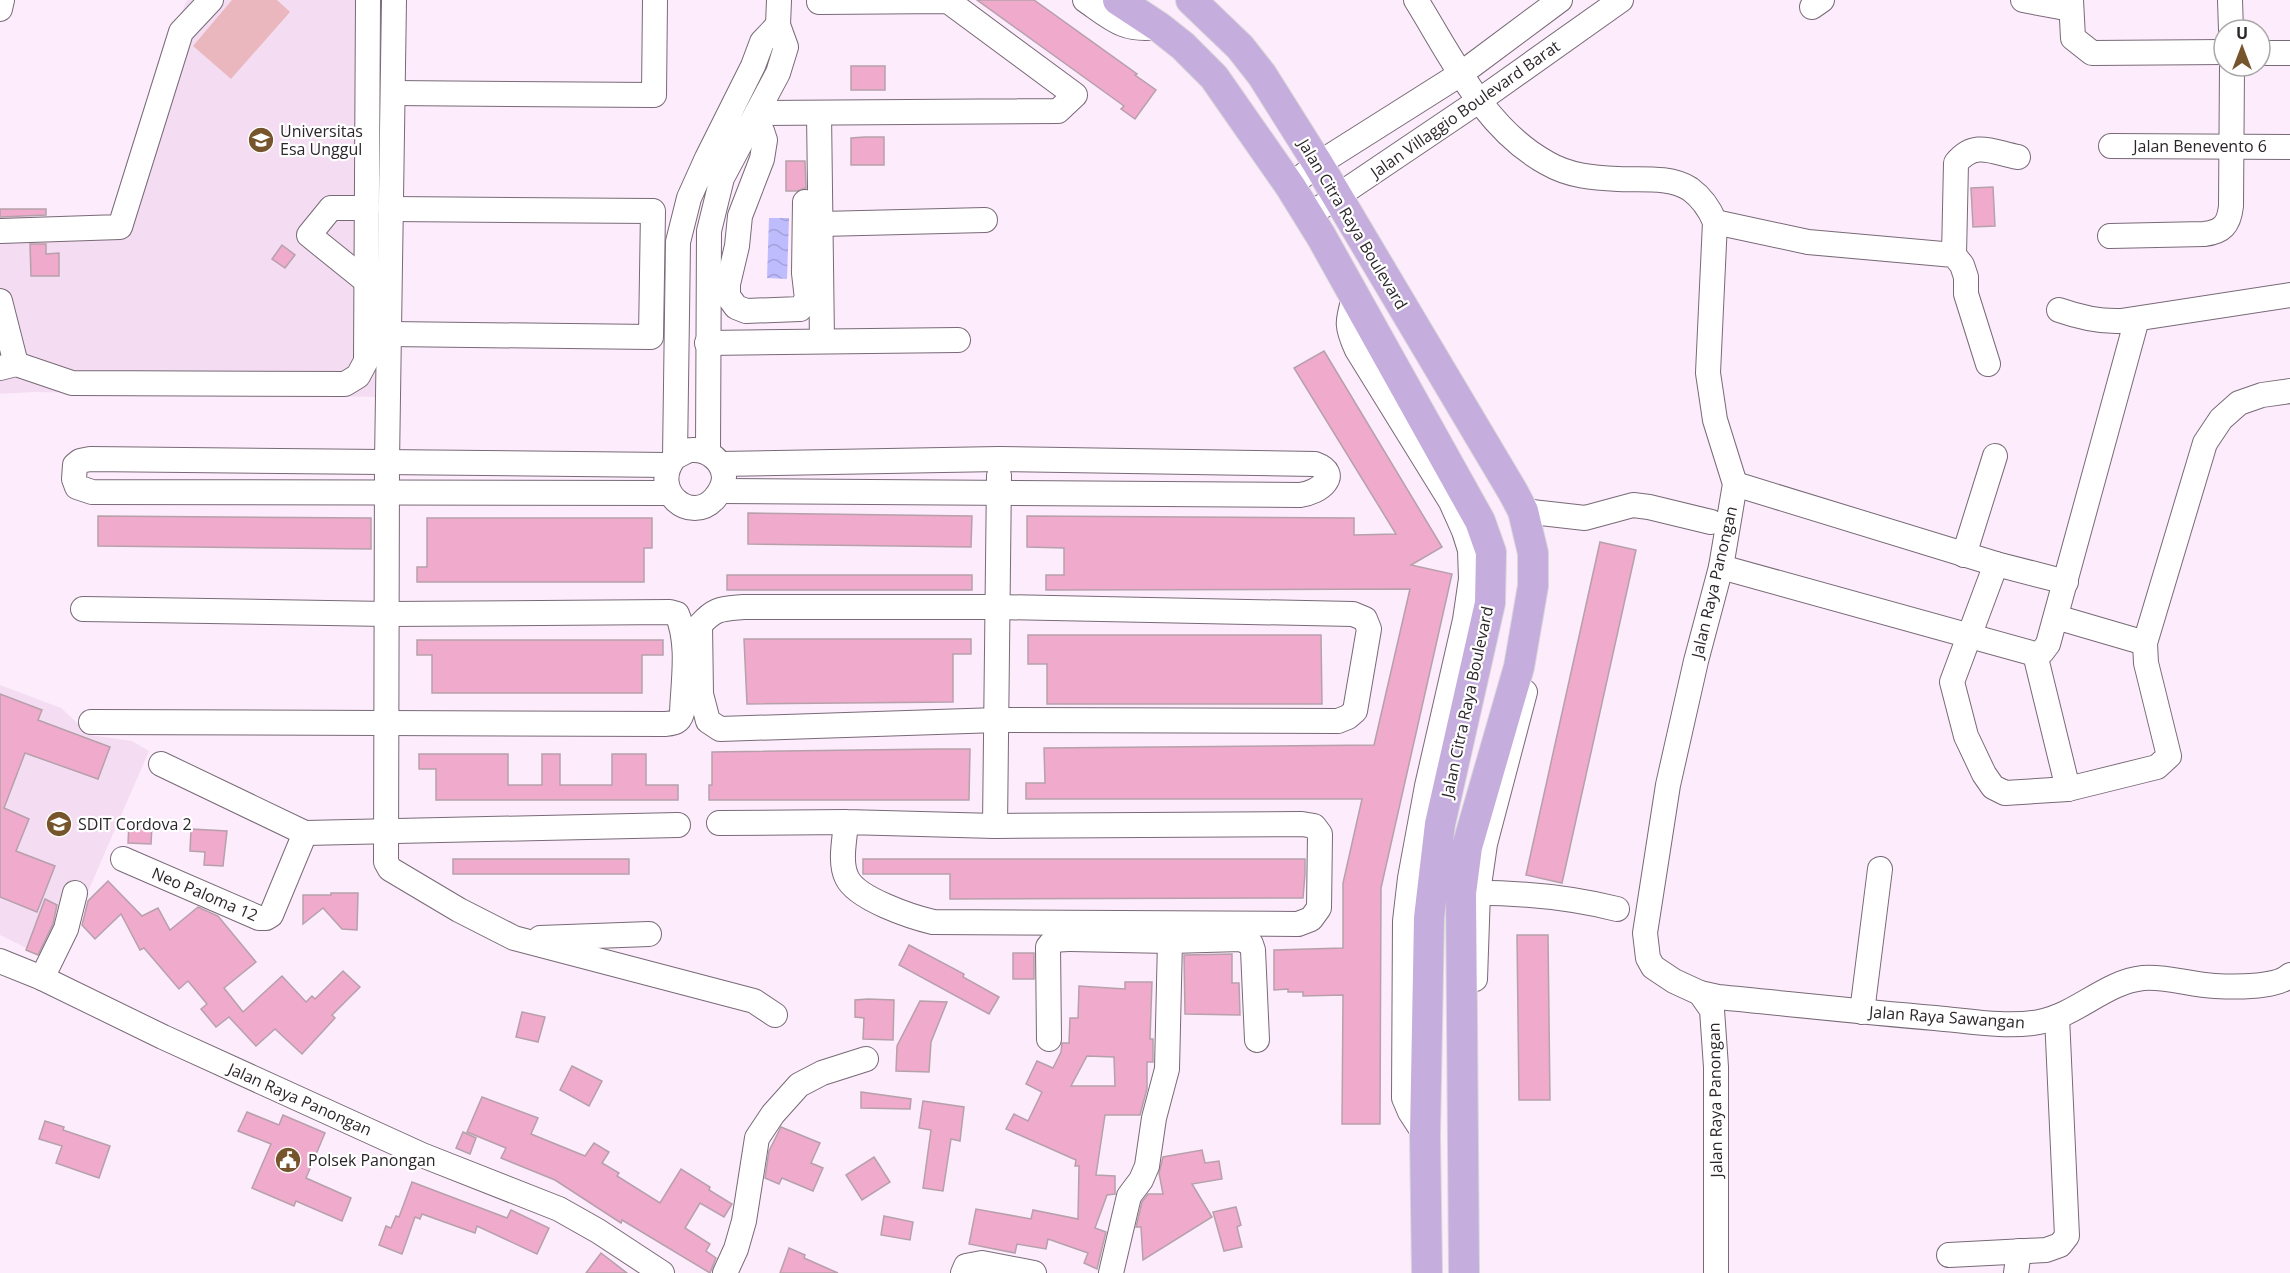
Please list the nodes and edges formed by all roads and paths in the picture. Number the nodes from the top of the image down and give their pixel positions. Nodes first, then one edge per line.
1 (2, 0) edge
2 (211, 0) edge
3 (368, 0) edge
4 (394, 0) edge
5 (655, 0) edge
6 (779, 0) edge
7 (1085, 0) edge
8 (1119, 0) edge
9 (1191, 0) edge
10 (1416, 0) edge
11 (1560, 0) edge
12 (1621, 0) edge
13 (2023, 0) edge
14 (2230, 0) edge
15 (819, 2) dead end
16 (2071, 4) edge
17 (0, 9) edge
18 (2231, 18) edge
19 (778, 25) junction
20 (1159, 27) junction
21 (2212, 52) edge
22 (2272, 52) edge
23 (2290, 53) edge
24 (1462, 73) junction
25 (2232, 78) edge
26 (393, 93) junction
27 (1480, 100) junction
28 (819, 113) junction
29 (755, 117) junction
30 (2111, 146) dead end
31 (2232, 146) junction
32 (2290, 147) edge
33 (2018, 157) dead end
34 (1318, 164) junction
35 (1290, 186) junction
36 (1337, 197) junction
37 (805, 202) dead end
38 (367, 208) junction
39 (392, 209) junction
40 (1308, 216) junction
41 (985, 220) dead end
42 (1715, 222) junction
43 (820, 224) junction
44 (0, 231) edge
45 (2110, 236) dead end
46 (1954, 255) junction
47 (366, 281) junction
48 (2290, 295) edge
49 (0, 301) edge
50 (2059, 309) dead end
51 (2137, 319) junction
52 (390, 334) junction
53 (958, 340) dead end
54 (822, 341) junction
55 (707, 343) junction
56 (1988, 364) dead end
57 (8, 366) edge
58 (2290, 391) edge
59 (1995, 456) dead end
60 (714, 458) junction
61 (999, 459) junction
62 (671, 461) junction
63 (387, 462) junction
64 (1735, 484) junction
65 (721, 491) junction
66 (668, 493) junction
67 (999, 493) junction
68 (388, 494) junction
69 (1525, 520) junction
70 (1711, 522) dead end
71 (1964, 555) junction
72 (1996, 564) junction
73 (1721, 567) junction
74 (2066, 582) junction
75 (998, 607) junction
76 (83, 609) dead end
77 (387, 614) junction
78 (2056, 617) junction
79 (1970, 636) junction
80 (2145, 643) junction
81 (2036, 654) junction
82 (998, 720) junction
83 (91, 722) dead end
84 (386, 724) junction
85 (162, 764) dead end
86 (2068, 789) junction
87 (846, 822) junction
88 (719, 823) dead end
89 (678, 825) dead end
90 (995, 826) junction
91 (305, 833) junction
92 (385, 833) junction
93 (123, 859) dead end
94 (1880, 869) dead end
95 (75, 893) dead end
96 (1470, 893) junction
97 (1617, 909) dead end
98 (649, 934) dead end
99 (514, 938) junction
100 (1170, 941) junction
101 (0, 961) edge
102 (2290, 975) edge
103 (42, 978) junction
104 (1700, 993) junction
105 (1862, 1012) junction
106 (776, 1015) dead end
107 (2057, 1017) junction
108 (1049, 1040) dead end
109 (1257, 1040) dead end
110 (866, 1059) dead end
111 (1949, 1255) dead end
112 (2017, 1262) edge
113 (662, 1273) edge
114 (725, 1273) edge
115 (963, 1273) edge
116 (1034, 1273) edge
117 (1111, 1273) edge
118 (1427, 1273) edge
119 (1464, 1273) edge
120 (1716, 1273) edge

1 - 17 street
2 - 44 street
3 - 38 street
4 - 26 street
5 - 26 street
6 - 19 street
7 - 20 street
8 - 20 main road, Jalan Citra Raya Boulevard
9 - 34 main road, Jalan Citra Raya Boulevard
10 - 24 street
11 - 24 street, Jalan Villaggio Boulevard Barat
12 - 27 street, Jalan Villaggio Boulevard Barat
13 - 16 street
14 - 18 street
15 - 28 street
16 - 21 street
19 - 29 street
19 - 62 street
20 - 35 main road, Jalan Citra Raya Boulevard
22 - 23 street
24 - 27 street
24 - 34 street, Jalan Villaggio Boulevard Barat
25 - 31 street
26 - 39 street
27 - 36 street, Jalan Villaggio Boulevard Barat
27 - 42 street
28 - 29 street
28 - 43 street
29 - 37 street
29 - 55 street
30 - 31 street, Jalan Benevento 6
31 - 32 street, Jalan Benevento 6
31 - 45 street
33 - 46 street
34 - 35 street, Jalan Villaggio Boulevard Barat
34 - 36 main road, Jalan Citra Raya Boulevard
35 - 40 main road, Jalan Citra Raya Boulevard
36 - 40 street, Jalan Villaggio Boulevard Barat
36 - 69 main road, Jalan Citra Raya Boulevard
38 - 47 street
38 - 47 street
39 - 52 street
39 - 52 street
40 - 118 main road, Jalan Citra Raya Boulevard
41 - 43 street
42 - 46 street
42 - 64 street, Jalan Raya Panongan
43 - 54 street
46 - 56 street
47 - 57 street
48 - 51 street
49 - 57 street
50 - 51 street
51 - 74 street
52 - 63 street
53 - 54 street
54 - 55 street
55 - 60 street
58 - 80 street
59 - 71 street
60 - 61 street
60 - 62 street
60 - 65 street
61 - 67 street
61 - 67 street
62 - 63 street
62 - 66 street
63 - 68 street
63 - 68 street
64 - 71 street
64 - 73 street, Jalan Raya Panongan
65 - 66 street
65 - 67 street
66 - 68 street
67 - 75 street
68 - 77 street
69 - 70 street
69 - 96 main road, Jalan Citra Raya Boulevard
71 - 72 street
72 - 74 street
72 - 79 street
73 - 79 street
73 - 104 street, Jalan Raya Panongan
74 - 78 street
75 - 82 street
75 - 82 street
75 - 82 street
76 - 77 street
77 - 84 street
77 - 84 street
78 - 80 street
78 - 81 street
79 - 81 street
79 - 86 street
80 - 86 street
81 - 86 street
82 - 90 street
83 - 84 street
84 - 92 street
85 - 91 street
87 - 88 street
87 - 90 street
87 - 90 street
89 - 92 street
91 - 92 street
91 - 93 street, Neo Paloma 12
92 - 99 street
94 - 105 street
95 - 103 street
96 - 97 street
96 - 119 main road, Jalan Citra Raya Boulevard
98 - 99 street
99 - 106 street
100 - 108 street
100 - 109 street
100 - 117 street
101 - 103 street, Jalan Raya Panongan
102 - 107 street, Jalan Raya Sawangan
103 - 113 street, Jalan Raya Panongan
104 - 105 street, Jalan Raya Sawangan
104 - 120 street, Jalan Raya Panongan
105 - 107 street, Jalan Raya Sawangan
107 - 112 street
110 - 114 street
111 - 112 street
115 - 116 street

